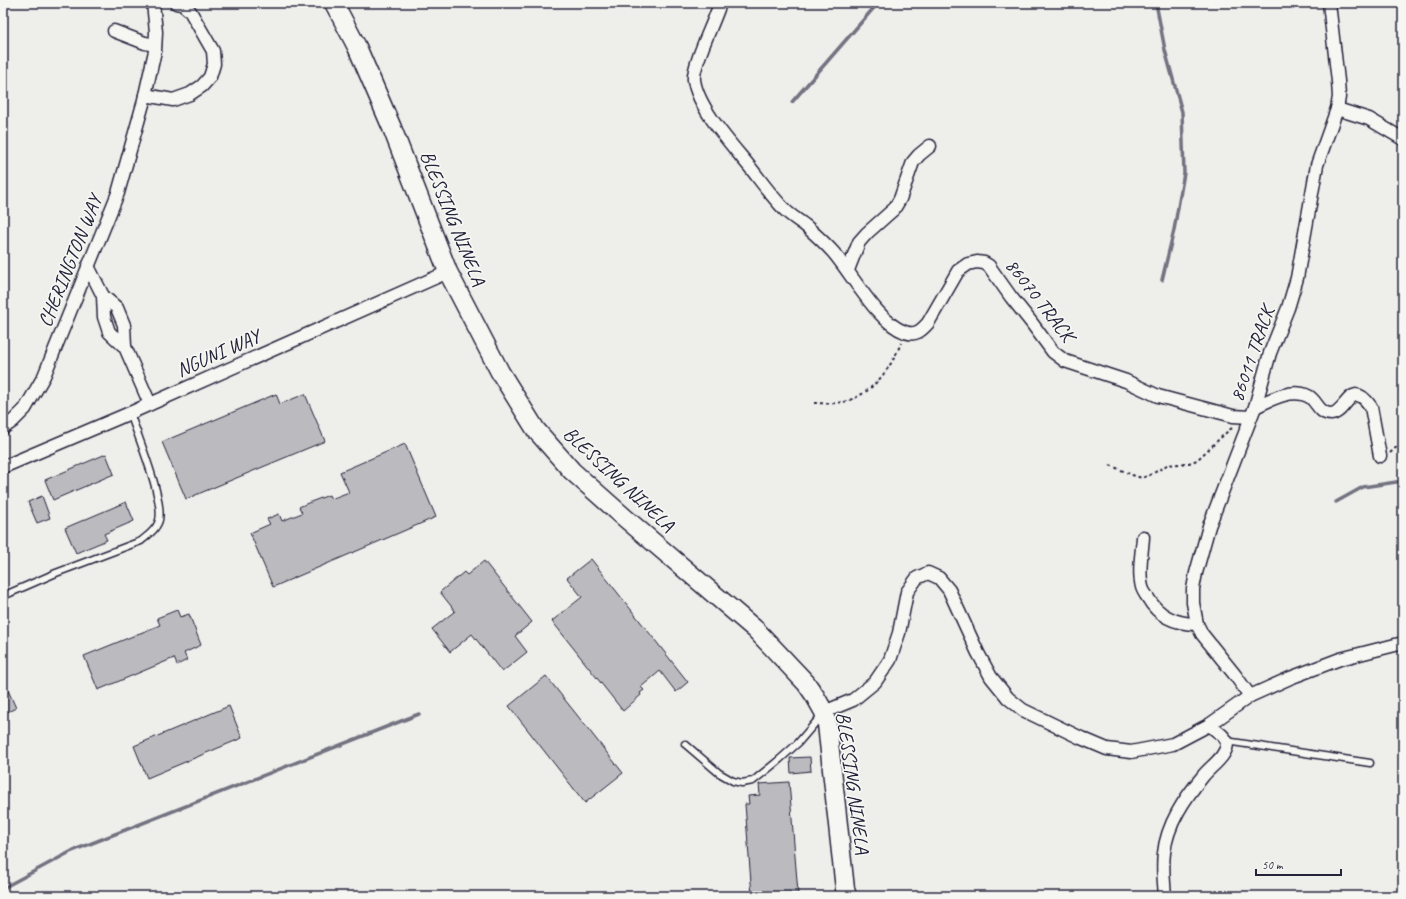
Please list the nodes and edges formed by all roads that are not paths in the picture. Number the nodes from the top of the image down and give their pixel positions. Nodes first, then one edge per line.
1 (153, 3) edge
2 (176, 3) edge
3 (334, 3) edge
4 (720, 3) edge
5 (1329, 3) edge
6 (114, 31) dead end
7 (155, 45) junction
8 (145, 96) junction
9 (1337, 109) junction
10 (1403, 139) edge
11 (930, 146) dead end
12 (88, 266) junction
13 (848, 270) junction
14 (448, 272) junction
15 (150, 404) junction
16 (1252, 412) junction
17 (130, 413) junction
18 (3, 428) edge
19 (1380, 456) road end
20 (3, 467) edge
21 (1142, 537) dead end
22 (3, 596) edge
23 (1197, 624) junction
24 (1403, 643) edge
25 (1250, 696) junction
26 (824, 712) junction
27 (1209, 725) junction
28 (1226, 741) junction
29 (685, 744) dead end
30 (1370, 763) dead end
31 (847, 896) edge
32 (1165, 896) edge

1 - 7 street, CHERINGTON WAY
2 - 8 street
3 - 14 street, BLESSING NINELA
4 - 13 street
5 - 9 street, 86011 TRACK
6 - 7 street
7 - 8 street, CHERINGTON WAY
8 - 12 street, CHERINGTON WAY
9 - 10 street
9 - 16 street, 86011 TRACK
11 - 13 street
12 - 15 street
12 - 18 street, CHERINGTON WAY
13 - 16 street, 86070 TRACK
14 - 15 street, NGUNI WAY
14 - 26 street, BLESSING NINELA
15 - 17 street, NGUNI WAY
16 - 19 street
16 - 23 street, 86011 TRACK
17 - 20 street, NGUNI WAY
17 - 22 lane
21 - 23 street
23 - 25 street, 86011 TRACK
24 - 25 street
25 - 27 street
26 - 27 street
26 - 29 lane
26 - 31 street, BLESSING NINELA
27 - 28 street
28 - 30 lane
28 - 32 street

